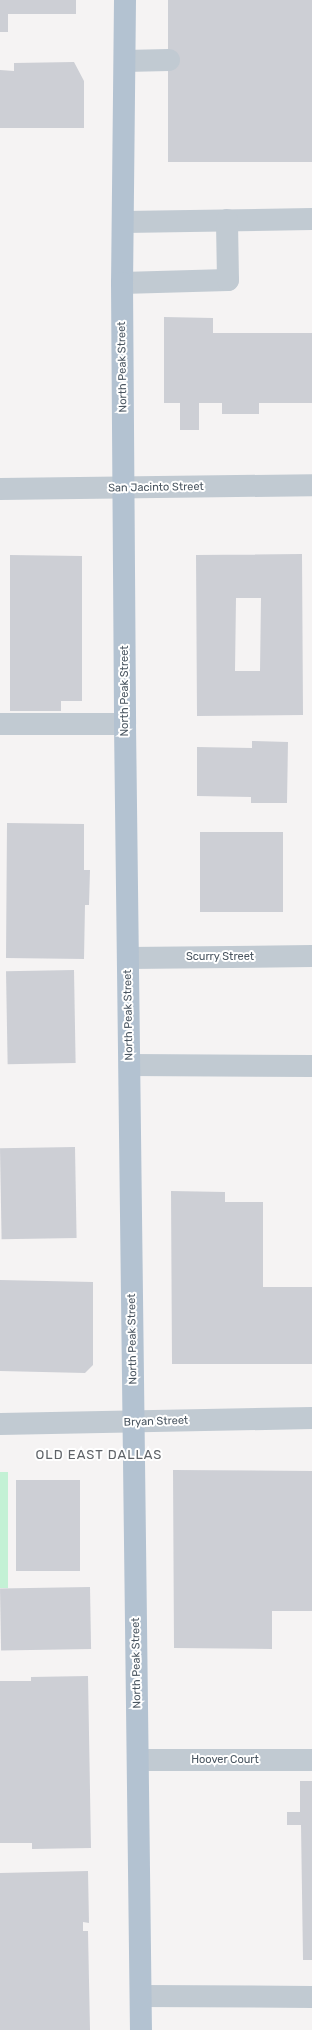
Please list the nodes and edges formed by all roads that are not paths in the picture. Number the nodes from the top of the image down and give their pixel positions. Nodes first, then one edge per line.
1 (125, 0) edge
2 (169, 60) dead end
3 (125, 61) junction
4 (312, 219) edge
5 (227, 220) junction
6 (124, 222) junction
7 (122, 283) junction
8 (312, 485) edge
9 (125, 488) junction
10 (0, 489) edge
11 (0, 724) edge
12 (125, 724) junction
13 (312, 956) edge
14 (128, 958) junction
15 (130, 1065) junction
16 (312, 1066) edge
17 (312, 1418) edge
18 (133, 1423) junction
19 (0, 1424) edge
20 (139, 1760) junction
21 (312, 1760) edge
22 (141, 1996) junction
23 (312, 1998) edge
24 (141, 2030) edge

1 - 3 main road, North Peak Street
2 - 3 street
3 - 6 main road, North Peak Street
4 - 5 street
5 - 6 street
5 - 7 street
6 - 7 main road, North Peak Street
7 - 9 main road, North Peak Street
8 - 9 street, San Jacinto Street
9 - 10 street, San Jacinto Street
9 - 12 main road, North Peak Street
11 - 12 street
12 - 14 main road, North Peak Street
13 - 14 street, Scurry Street
14 - 15 main road, North Peak Street
15 - 16 street
15 - 18 main road, North Peak Street
17 - 18 street, Bryan Street
18 - 19 street, Bryan Street
18 - 20 main road, North Peak Street
20 - 21 street, Hoover Court
20 - 22 main road, North Peak Street
22 - 23 street
22 - 24 main road, North Peak Street

